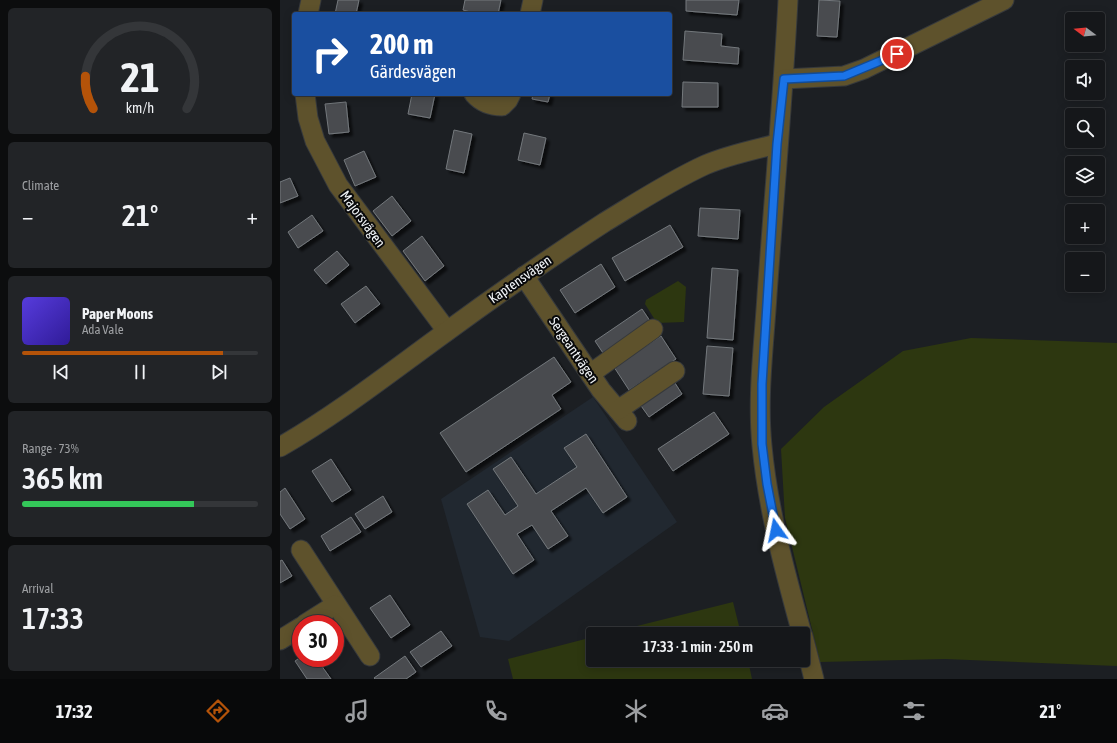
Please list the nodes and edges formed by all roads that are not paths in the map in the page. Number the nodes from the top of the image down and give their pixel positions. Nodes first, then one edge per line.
1 (311, 0) edge
2 (533, 0) edge
3 (788, 0) edge
4 (1004, 0) edge
5 (308, 12) edge
6 (530, 12) edge
7 (784, 79) junction
8 (305, 96) edge
9 (476, 96) edge
10 (510, 96) edge
11 (777, 144) junction
12 (524, 276) junction
13 (653, 329) dead end
14 (447, 331) junction
15 (675, 371) dead end
16 (590, 374) junction
17 (280, 447) edge
18 (301, 550) dead end
19 (335, 605) junction
20 (320, 615) edge
21 (801, 627) edge
22 (292, 633) edge
23 (280, 640) edge
24 (370, 656) dead end
25 (810, 663) edge
26 (814, 679) edge

1 - 5 street
2 - 6 street
3 - 7 street
4 - 7 street
7 - 11 street
8 - 14 street, Majorsvägen
9 - 10 street
11 - 12 street, Kaptensvägen
11 - 21 street
12 - 14 street, Kaptensvägen
12 - 16 street, Sergeantvägen
13 - 16 street
14 - 17 street, Kaptensvägen
15 - 16 street, Sergeantvägen
18 - 19 street
19 - 20 street
19 - 24 street
22 - 23 street
25 - 26 street

